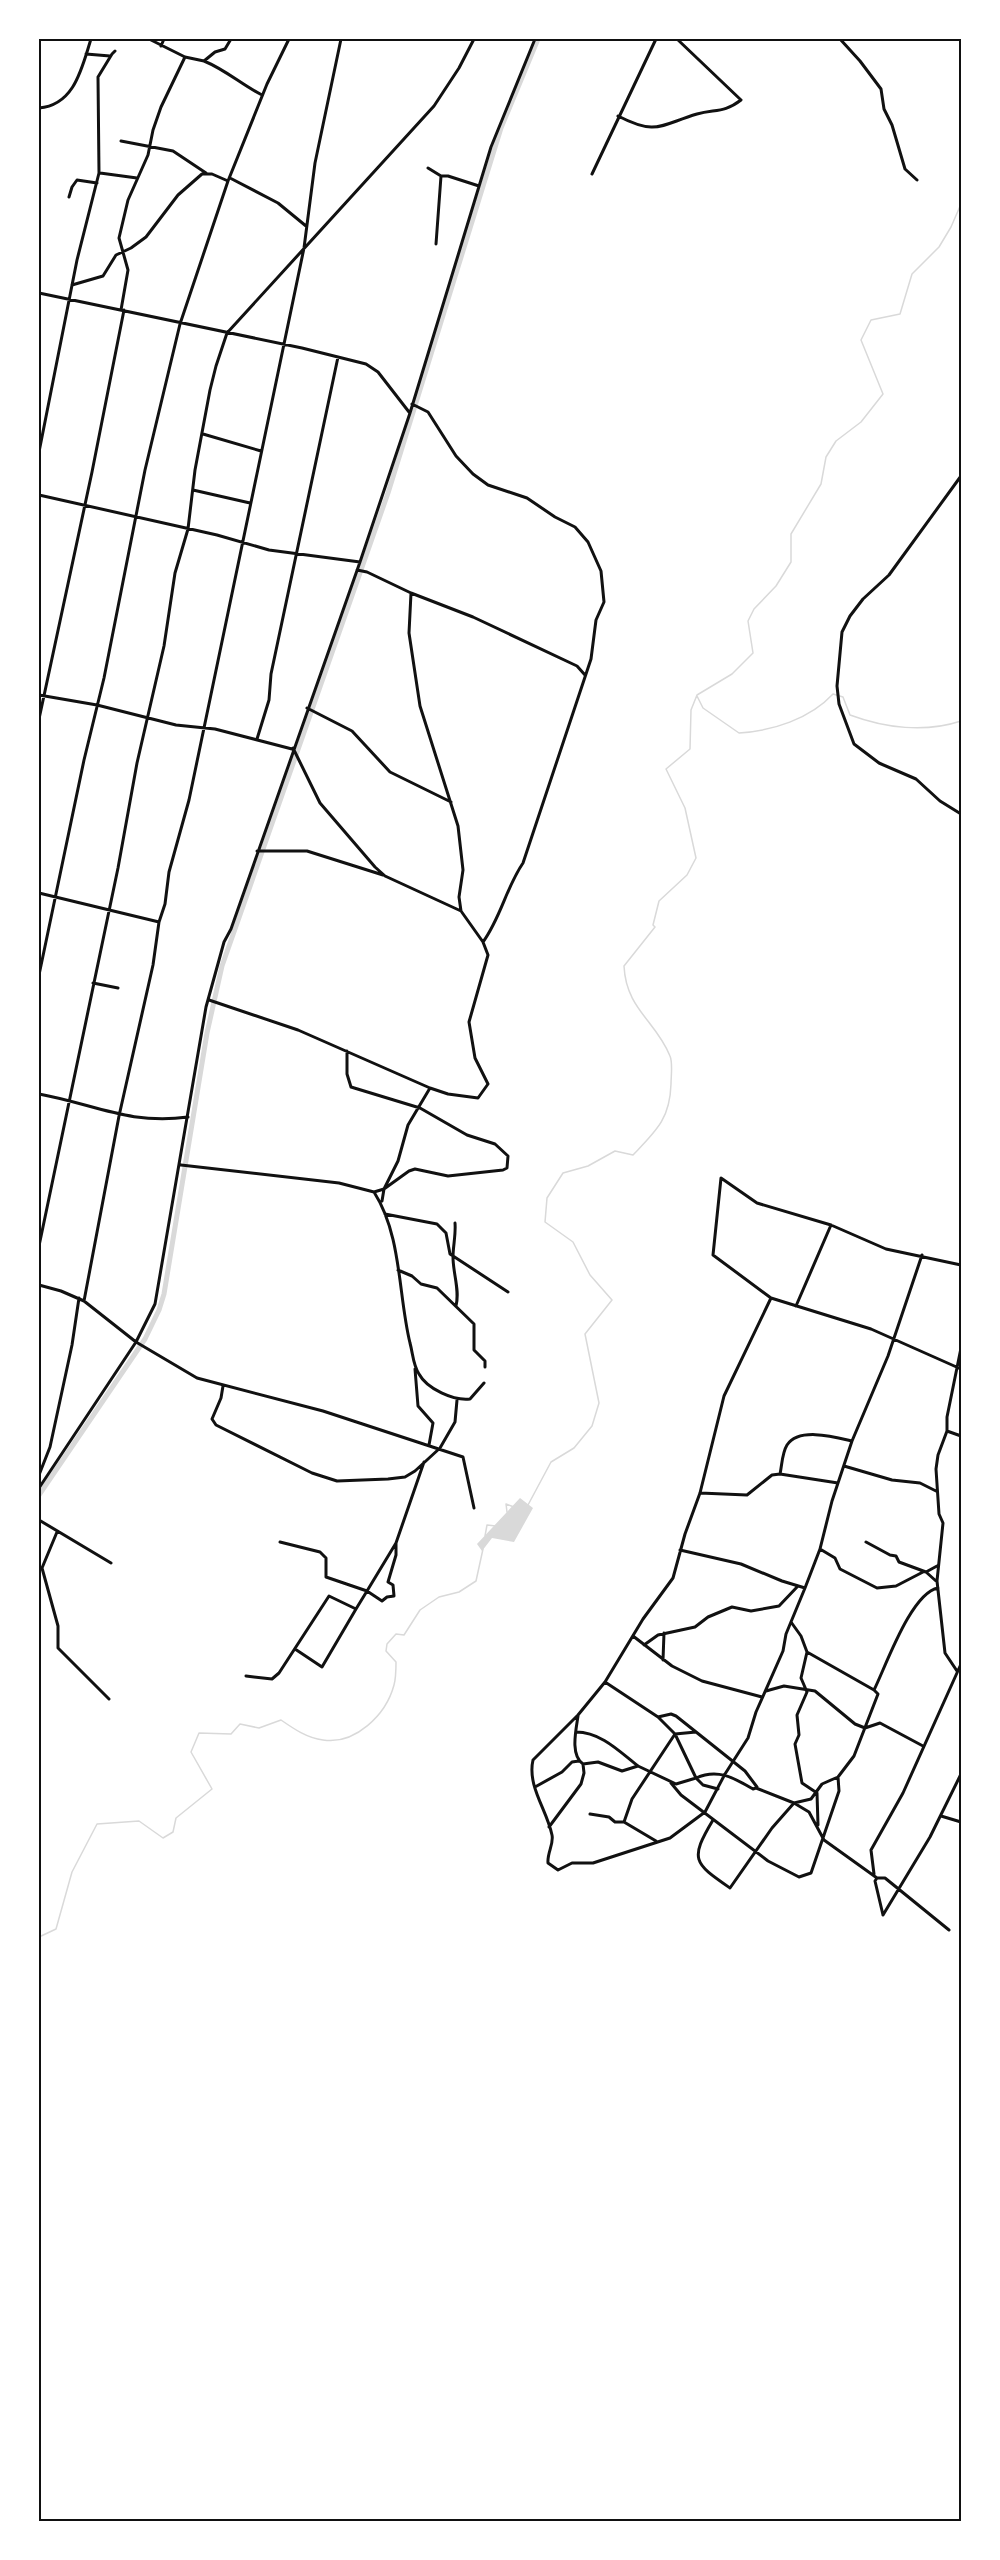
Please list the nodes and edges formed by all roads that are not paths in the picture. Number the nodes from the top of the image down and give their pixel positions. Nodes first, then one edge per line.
1 (91, 39) edge
2 (149, 39) edge
3 (164, 39) edge
4 (231, 39) edge
5 (289, 39) edge
6 (341, 39) edge
7 (474, 39) edge
8 (535, 39) edge
9 (656, 39) edge
10 (678, 39) edge
11 (840, 39) edge
12 (161, 46) junction
13 (116, 51) dead end
14 (86, 54) junction
15 (110, 56) junction
16 (185, 57) junction
17 (204, 61) junction
18 (262, 95) junction
19 (39, 108) edge
20 (618, 117) junction
21 (121, 141) dead end
22 (150, 146) junction
23 (428, 168) dead end
24 (99, 173) junction
25 (206, 173) junction
26 (592, 174) dead end
27 (441, 176) junction
28 (137, 178) junction
29 (229, 179) junction
30 (917, 180) dead end
31 (97, 183) junction
32 (479, 186) junction
33 (69, 196) dead end
34 (307, 226) junction
35 (436, 244) dead end
36 (304, 248) junction
37 (122, 252) junction
38 (72, 285) junction
39 (39, 292) edge
40 (69, 298) junction
41 (123, 310) junction
42 (180, 324) junction
43 (227, 333) junction
44 (284, 344) junction
45 (338, 357) junction
46 (412, 404) junction
47 (410, 412) junction
48 (203, 434) junction
49 (261, 451) junction
50 (39, 452) edge
51 (961, 476) edge
52 (194, 490) junction
53 (39, 495) edge
54 (251, 503) junction
55 (86, 505) junction
56 (135, 518) junction
57 (188, 529) junction
58 (243, 544) junction
59 (296, 556) junction
60 (360, 562) junction
61 (357, 570) junction
62 (411, 593) junction
63 (585, 677) junction
64 (41, 695) edge
65 (97, 705) junction
66 (307, 708) junction
67 (39, 718) edge
68 (146, 718) junction
69 (204, 728) junction
70 (257, 739) junction
71 (292, 749) junction
72 (451, 802) junction
73 (961, 814) edge
74 (257, 851) junction
75 (385, 876) junction
76 (39, 893) edge
77 (56, 898) junction
78 (108, 910) junction
79 (461, 910) junction
80 (159, 922) junction
81 (483, 942) junction
82 (39, 975) edge
83 (93, 982) junction
84 (117, 988) dead end
85 (209, 999) junction
86 (346, 1050) junction
87 (430, 1088) junction
88 (39, 1094) edge
89 (69, 1100) junction
90 (420, 1108) junction
91 (119, 1116) junction
92 (188, 1117) junction
93 (181, 1165) junction
94 (384, 1189) junction
95 (374, 1192) junction
96 (381, 1203) junction
97 (385, 1214) junction
98 (455, 1223) dead end
99 (831, 1225) junction
100 (39, 1246) edge
101 (922, 1255) junction
102 (453, 1256) junction
103 (961, 1265) edge
104 (398, 1270) junction
105 (39, 1285) edge
106 (508, 1292) dead end
107 (79, 1298) junction
108 (771, 1298) junction
109 (84, 1301) junction
110 (456, 1306) junction
111 (796, 1306) junction
112 (894, 1338) junction
113 (136, 1342) junction
114 (961, 1348) edge
115 (485, 1366) dead end
116 (415, 1368) junction
117 (959, 1368) edge
118 (484, 1383) dead end
119 (223, 1385) junction
120 (457, 1400) junction
121 (947, 1431) junction
122 (961, 1436) edge
123 (852, 1441) junction
124 (429, 1445) junction
125 (440, 1448) junction
126 (425, 1461) junction
127 (844, 1466) junction
128 (780, 1474) junction
129 (39, 1475) edge
130 (838, 1483) junction
131 (39, 1488) edge
132 (936, 1491) junction
133 (700, 1493) junction
134 (474, 1508) dead end
135 (39, 1520) edge
136 (57, 1532) junction
137 (280, 1542) dead end
138 (866, 1542) dead end
139 (396, 1543) junction
140 (820, 1549) junction
141 (680, 1550) junction
142 (111, 1563) dead end
143 (937, 1566) junction
144 (925, 1572) junction
145 (937, 1581) junction
146 (798, 1586) junction
147 (805, 1588) junction
148 (938, 1588) junction
149 (367, 1592) junction
150 (356, 1609) junction
151 (791, 1622) junction
152 (664, 1633) junction
153 (633, 1636) junction
154 (644, 1645) junction
155 (295, 1649) junction
156 (807, 1652) junction
157 (663, 1660) junction
158 (961, 1664) edge
159 (959, 1671) edge
160 (246, 1676) dead end
161 (605, 1682) junction
162 (806, 1690) junction
163 (874, 1690) junction
164 (764, 1691) junction
165 (762, 1697) junction
166 (109, 1699) dead end
167 (578, 1715) junction
168 (658, 1717) junction
169 (865, 1728) junction
170 (576, 1732) junction
171 (696, 1732) junction
172 (675, 1734) junction
173 (923, 1746) junction
174 (734, 1761) junction
175 (581, 1762) junction
176 (638, 1766) junction
177 (651, 1772) junction
178 (725, 1774) junction
179 (961, 1774) edge
180 (838, 1777) junction
181 (696, 1778) junction
182 (671, 1783) junction
183 (535, 1787) junction
184 (718, 1789) junction
185 (758, 1789) junction
186 (817, 1793) junction
187 (794, 1803) junction
188 (705, 1812) junction
189 (590, 1814) dead end
190 (941, 1816) junction
191 (713, 1820) junction
192 (624, 1822) junction
193 (961, 1822) edge
194 (818, 1826) junction
195 (549, 1827) junction
196 (824, 1840) junction
197 (656, 1842) junction
198 (756, 1852) junction
199 (876, 1876) junction
200 (900, 1889) junction
201 (949, 1930) dead end

1 - 14 street
2 - 12 street
3 - 12 street
4 - 17 street
5 - 18 street
6 - 34 street
7 - 36 street
8 - 32 street
9 - 20 street
10 - 20 street
11 - 30 street
12 - 16 street
13 - 15 street
14 - 15 street
14 - 19 street
15 - 24 street
16 - 17 street
16 - 22 street
17 - 18 street
18 - 29 street
20 - 26 street
21 - 22 street
22 - 25 street
22 - 28 street
23 - 27 street
24 - 28 street
24 - 31 street
25 - 29 street
25 - 37 street
27 - 32 street
27 - 35 street
28 - 37 street
29 - 34 street
29 - 42 street
31 - 33 street
31 - 38 street
32 - 46 street
34 - 36 street
36 - 43 street
36 - 44 street
37 - 38 street
37 - 41 street
38 - 40 street
39 - 40 street
40 - 41 street
40 - 50 street
41 - 42 street
41 - 55 street
42 - 43 street
42 - 56 street
43 - 44 street
43 - 48 street
44 - 45 street
44 - 49 street
45 - 47 street
45 - 59 street
46 - 47 street
46 - 63 street
47 - 60 street
48 - 49 street
48 - 52 street
49 - 54 street
51 - 73 street
52 - 54 street
52 - 57 street
53 - 55 street
54 - 58 street
55 - 56 street
55 - 64 street
56 - 57 street
56 - 65 street
57 - 58 street
57 - 68 street
58 - 59 street
58 - 69 street
59 - 60 street
59 - 70 street
60 - 61 street
61 - 62 street
61 - 66 street
62 - 63 street
62 - 72 street
63 - 81 street
64 - 65 street
64 - 67 street
65 - 68 street
65 - 77 street
66 - 71 street
66 - 72 street
68 - 69 street
68 - 78 street
69 - 70 street
69 - 80 street
70 - 71 street
71 - 74 street
71 - 75 street
72 - 79 street
74 - 75 street
74 - 85 street
75 - 79 street
76 - 77 street
77 - 78 street
77 - 82 street
78 - 80 street
78 - 83 street
79 - 81 street
80 - 91 street
81 - 87 street
83 - 84 street
83 - 89 street
85 - 86 street
85 - 92 street
86 - 87 street
86 - 90 street
87 - 90 street
88 - 89 street
89 - 91 street
89 - 100 street
90 - 94 street
90 - 94 street
91 - 92 street
91 - 109 street
92 - 93 street
93 - 95 street
93 - 113 street
94 - 95 street
94 - 96 street
95 - 96 street
96 - 97 street
97 - 102 street
97 - 104 street
98 - 102 street
99 - 101 street
99 - 108 street
99 - 111 street
101 - 103 street
101 - 112 street
102 - 106 street
102 - 110 street
104 - 110 street
104 - 116 street
105 - 107 street
107 - 109 street
107 - 129 street
108 - 111 street
108 - 133 street
109 - 113 street
110 - 115 street
111 - 112 street
112 - 117 street
112 - 123 street
113 - 119 street
113 - 131 street
114 - 117 street
116 - 120 street
116 - 124 street
117 - 121 street
118 - 120 street
119 - 124 street
119 - 126 street
120 - 125 street
121 - 122 street
121 - 132 street
123 - 127 street
123 - 128 street
124 - 125 street
125 - 126 street
125 - 134 street
126 - 139 street
127 - 130 street
127 - 132 street
128 - 130 street
128 - 133 street
130 - 140 street
132 - 143 street
133 - 141 street
135 - 136 street
136 - 142 street
136 - 166 street
137 - 149 street
138 - 144 street
139 - 149 street
139 - 149 street
140 - 144 street
140 - 147 street
141 - 146 street
141 - 153 street
143 - 144 street
143 - 145 street
144 - 145 street
145 - 148 street
146 - 147 street
146 - 152 street
147 - 151 street
148 - 159 street
148 - 163 street
149 - 150 street
150 - 155 street
150 - 155 street
151 - 156 street
151 - 164 street
152 - 154 street
152 - 157 street
153 - 154 street
153 - 161 street
154 - 157 street
155 - 160 street
156 - 162 street
156 - 163 street
157 - 165 street
158 - 159 street
159 - 173 street
161 - 167 street
161 - 168 street
162 - 164 street
162 - 169 street
162 - 186 street
163 - 169 street
164 - 165 street
165 - 174 street
167 - 170 street
167 - 183 street
168 - 171 street
168 - 172 street
169 - 173 street
169 - 180 street
170 - 175 street
170 - 176 street
171 - 172 street
171 - 174 street
172 - 177 street
172 - 181 street
173 - 199 street
174 - 178 street
174 - 185 street
175 - 176 street
175 - 183 street
175 - 195 street
176 - 177 street
177 - 182 street
177 - 192 street
178 - 181 street
178 - 184 street
178 - 185 street
179 - 190 street
180 - 186 street
180 - 196 street
181 - 182 street
181 - 184 street
182 - 188 street
183 - 195 street
184 - 188 street
185 - 187 street
186 - 187 street
186 - 194 street
187 - 194 street
187 - 198 street
188 - 191 street
188 - 197 street
189 - 192 street
190 - 193 street
190 - 200 street
191 - 198 street
191 - 198 street
192 - 197 street
194 - 196 street
195 - 197 street
196 - 198 street
196 - 199 street
199 - 200 street
199 - 200 street
200 - 201 street

